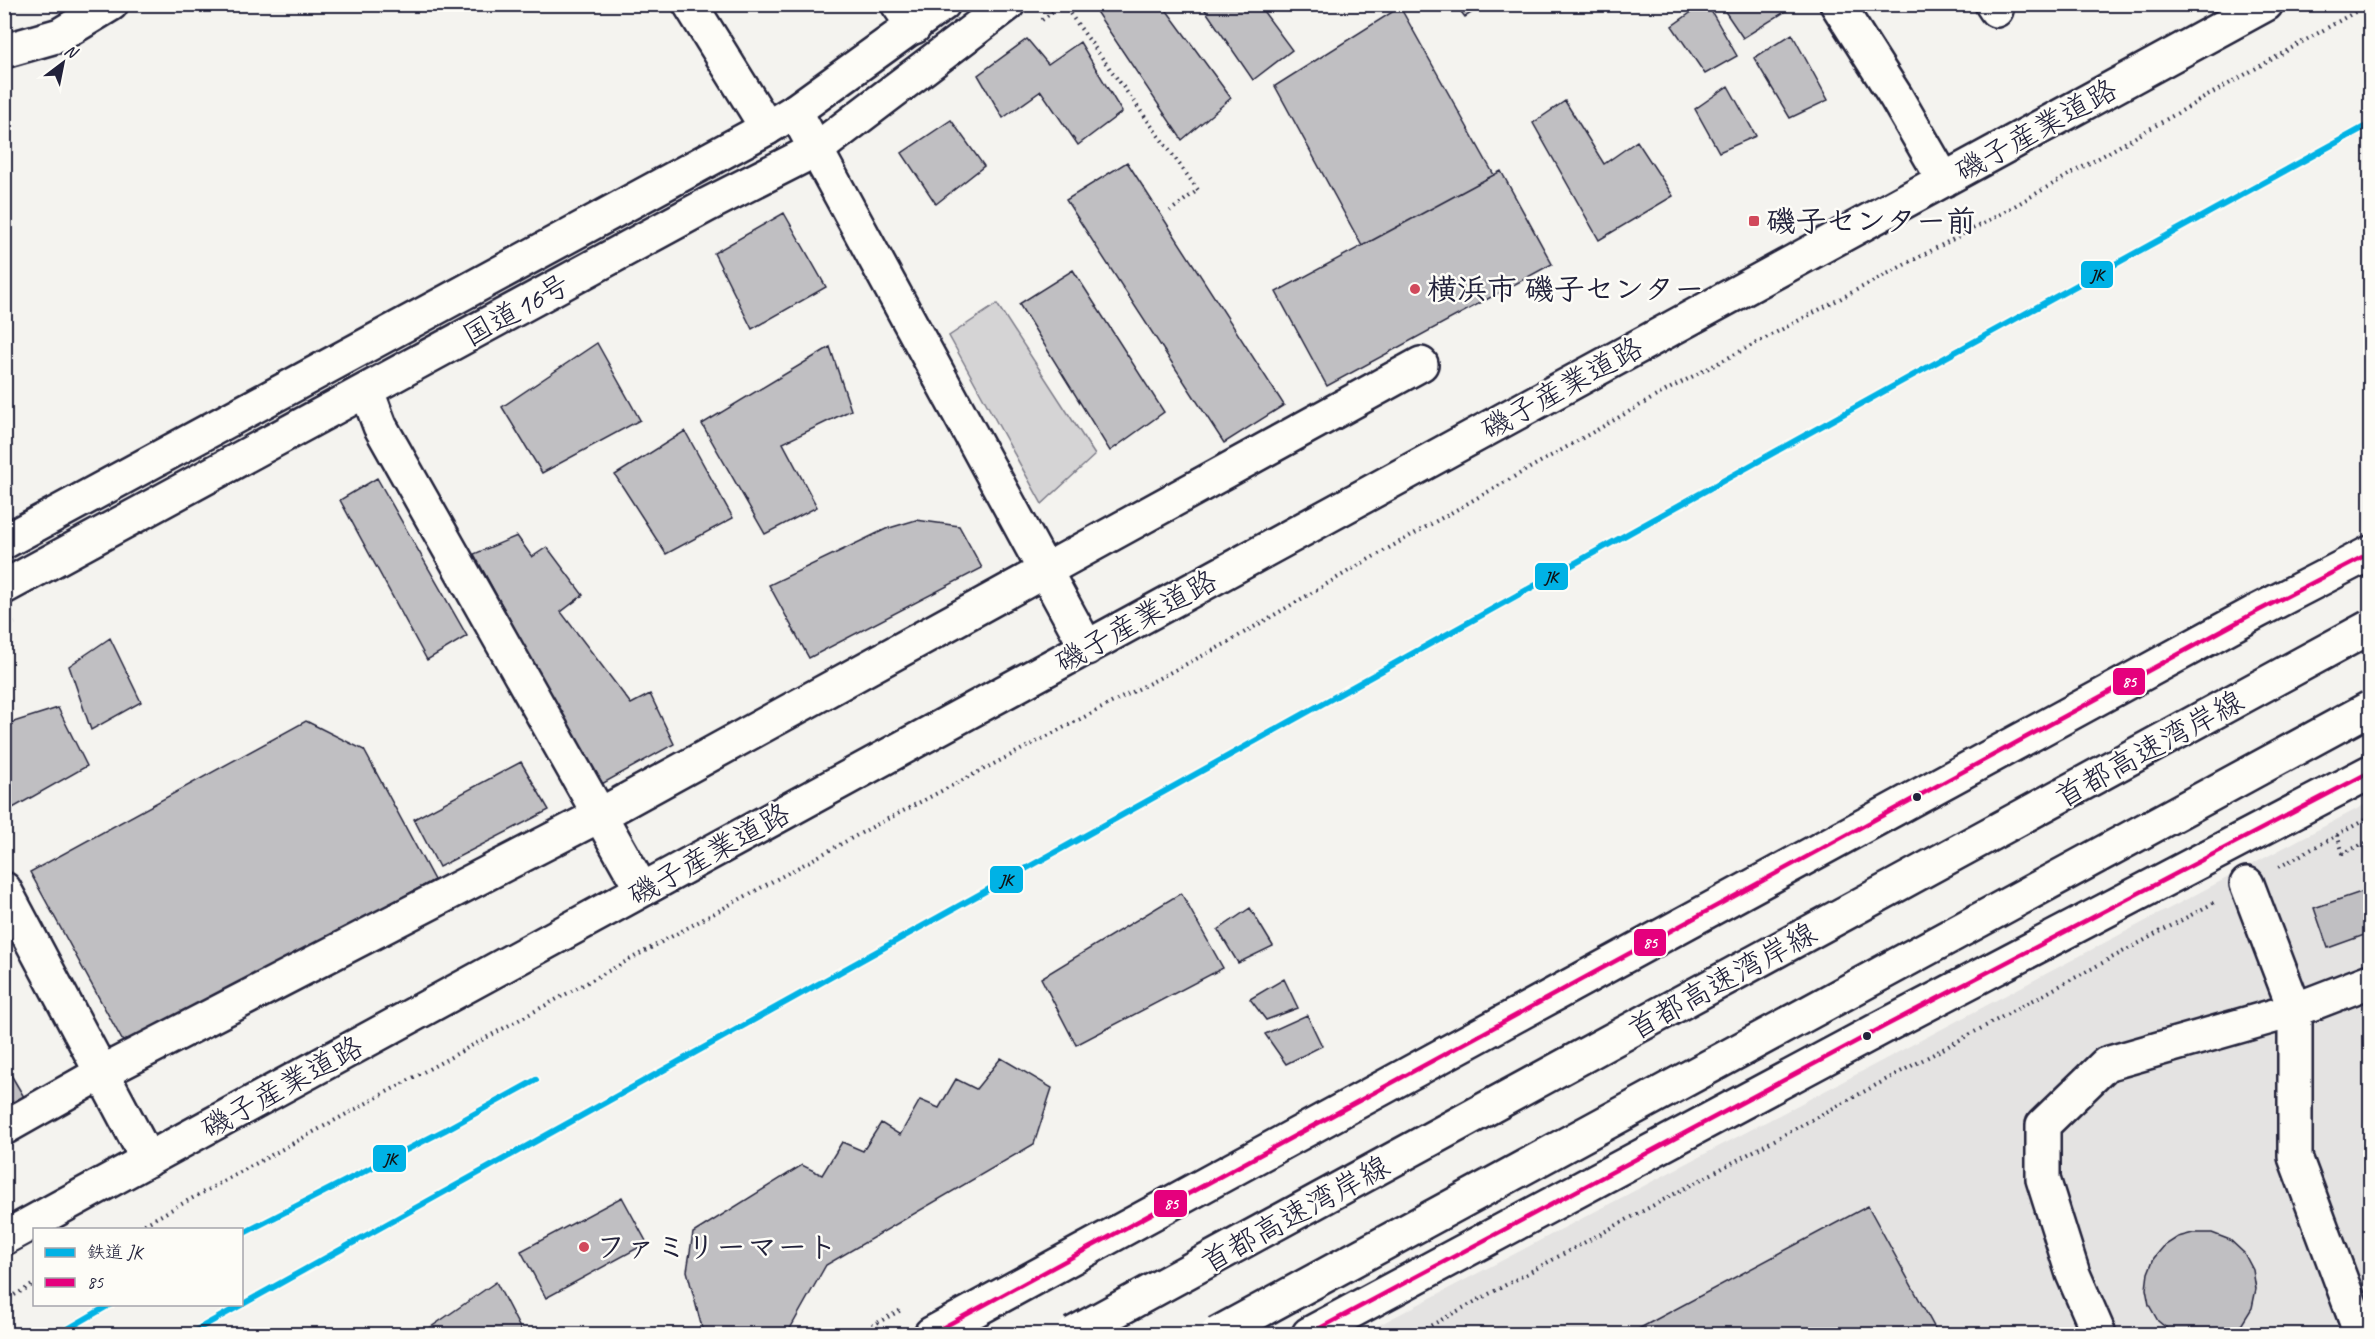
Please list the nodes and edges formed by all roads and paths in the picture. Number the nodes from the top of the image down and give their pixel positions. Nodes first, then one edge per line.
1 (111, 4) edge
2 (690, 4) edge
3 (943, 4) edge
4 (1008, 4) edge
5 (1063, 4) edge
6 (1837, 4) edge
7 (2266, 4) edge
8 (2369, 4) edge
9 (906, 16) edge
10 (4, 51) edge
11 (795, 111) junction
12 (767, 128) junction
13 (817, 149) junction
14 (1944, 180) junction
15 (1170, 211) dead end
16 (1421, 364) dead end
17 (367, 391) junction
18 (4, 542) edge
19 (2370, 553) edge
20 (1044, 570) junction
21 (4, 587) edge
22 (2370, 627) edge
23 (1087, 648) junction
24 (2370, 708) edge
25 (2370, 772) edge
26 (600, 815) junction
27 (2370, 817) edge
28 (2337, 835) junction
29 (2370, 841) edge
30 (2247, 884) junction
31 (4, 889) edge
32 (642, 890) junction
33 (2370, 981) edge
34 (2295, 1010) junction
35 (103, 1072) junction
36 (4, 1128) edge
37 (148, 1160) junction
38 (138, 1228) edge
39 (4, 1238) edge
40 (33, 1285) edge
41 (4, 1301) edge
42 (931, 1335) edge
43 (1073, 1335) edge
44 (1218, 1335) edge
45 (1309, 1335) edge
46 (1415, 1335) edge
47 (2099, 1335) edge
48 (2361, 1335) edge

1 - 10 main road
2 - 12 main road
3 - 9 main road, 国道16号
4 - 13 main road, 国道16号
5 - 15 path
6 - 14 main road
7 - 14 main road, 磯子産業道路
8 - 38 path
9 - 11 main road, 国道16号
11 - 12 main road, 国道16号
11 - 13 main road
12 - 18 main road, 国道16号
13 - 17 main road, 国道16号
13 - 20 main road
14 - 23 main road, 磯子産業道路
16 - 20 main road
17 - 21 main road, 国道16号
17 - 26 main road
19 - 42 main road
20 - 23 main road
20 - 26 main road
22 - 43 main road, 首都高速湾岸線, bridge
23 - 32 main road, 磯子産業道路
24 - 44 main road, bridge
25 - 45 main road
26 - 32 main road
26 - 35 main road
27 - 28 path
28 - 29 path
28 - 30 path
30 - 34 main road
30 - 46 path
31 - 35 main road
32 - 37 main road, 磯子産業道路
33 - 34 main road
34 - 47 main road
34 - 48 main road
35 - 36 main road
35 - 37 main road
37 - 39 main road, 磯子産業道路
40 - 41 path

